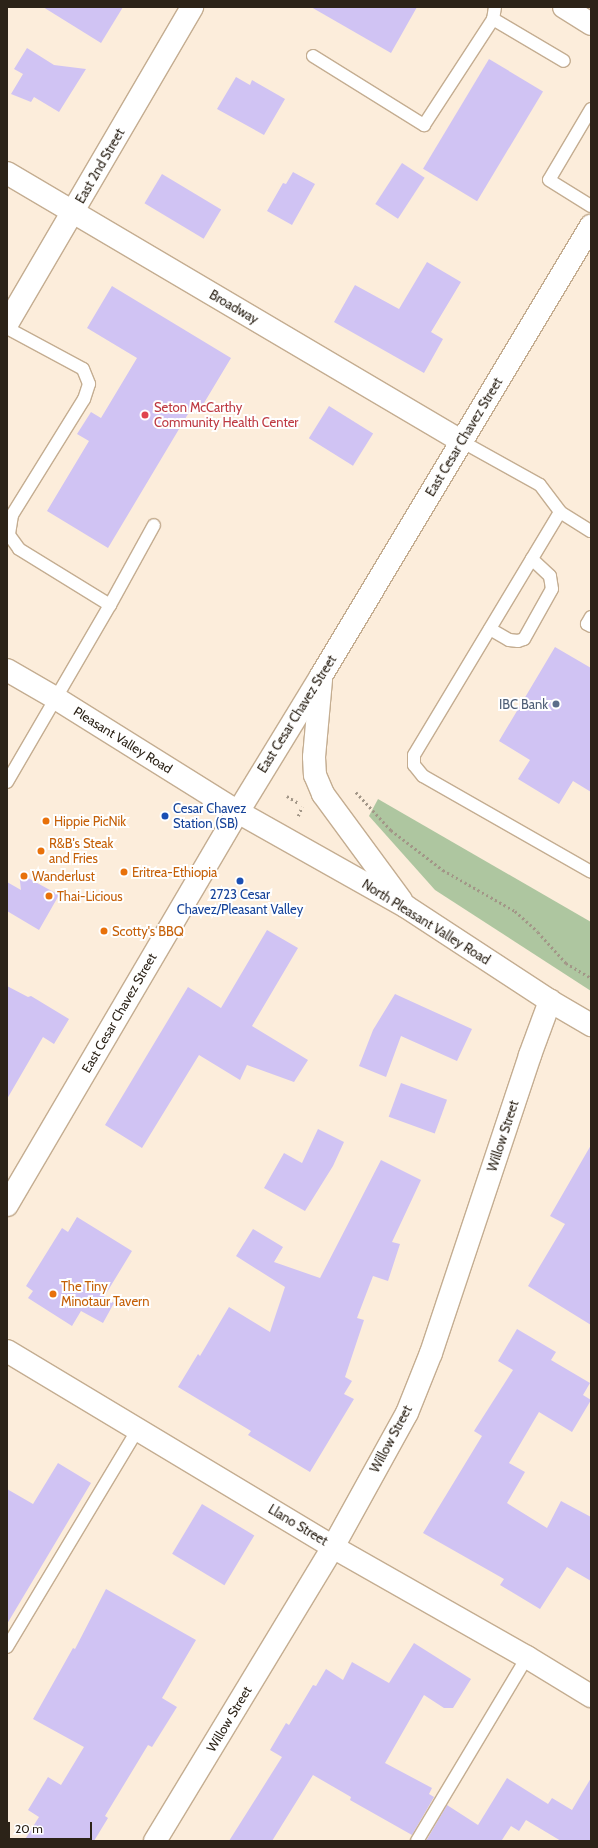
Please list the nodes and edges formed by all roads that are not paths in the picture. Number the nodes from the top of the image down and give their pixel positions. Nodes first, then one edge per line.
1 (192, 7) edge
2 (495, 7) edge
3 (564, 7) edge
4 (492, 19) junction
5 (591, 24) edge
6 (312, 56) dead end
7 (564, 61) dead end
8 (591, 109) edge
9 (7, 173) edge
10 (591, 206) edge
11 (72, 213) junction
12 (591, 226) edge
13 (7, 324) edge
14 (7, 328) edge
15 (461, 441) junction
16 (560, 512) junction
17 (154, 525) dead end
18 (591, 530) edge
19 (532, 559) junction
20 (110, 605) junction
21 (591, 617) edge
22 (591, 626) edge
23 (490, 629) junction
24 (7, 670) edge
25 (321, 676) junction
26 (56, 699) junction
27 (7, 782) edge
28 (238, 812) junction
29 (591, 872) edge
30 (405, 906) junction
31 (550, 1002) junction
32 (591, 1025) edge
33 (7, 1205) edge
34 (7, 1351) edge
35 (138, 1430) junction
36 (333, 1546) junction
37 (7, 1647) edge
38 (527, 1657) junction
39 (591, 1696) edge
40 (155, 1841) edge
41 (418, 1841) edge

1 - 11 street, East 2nd Street
2 - 4 lane
3 - 5 street
4 - 6 lane
4 - 7 lane
8 - 10 lane
9 - 11 street, Broadway
11 - 13 street, East 2nd Street
11 - 15 street, Broadway
12 - 15 street, East Cesar Chavez Street
14 - 20 lane
15 - 16 lane
15 - 25 street, East Cesar Chavez Street
16 - 18 lane
16 - 19 lane
17 - 20 lane
19 - 23 lane
19 - 23 lane
20 - 26 lane
21 - 22 lane
23 - 29 lane
24 - 26 street, Pleasant Valley Road
25 - 28 street, East Cesar Chavez Street
25 - 30 street
26 - 27 lane
26 - 28 street, Pleasant Valley Road
28 - 30 street, North Pleasant Valley Road
28 - 33 street, East Cesar Chavez Street
30 - 31 street, North Pleasant Valley Road
31 - 32 street, North Pleasant Valley Road
31 - 36 street, Willow Street
34 - 35 street, Llano Street
35 - 36 street, Llano Street
35 - 37 lane
36 - 38 street, Llano Street
36 - 40 street, Willow Street
38 - 39 street, Llano Street
38 - 41 lane

